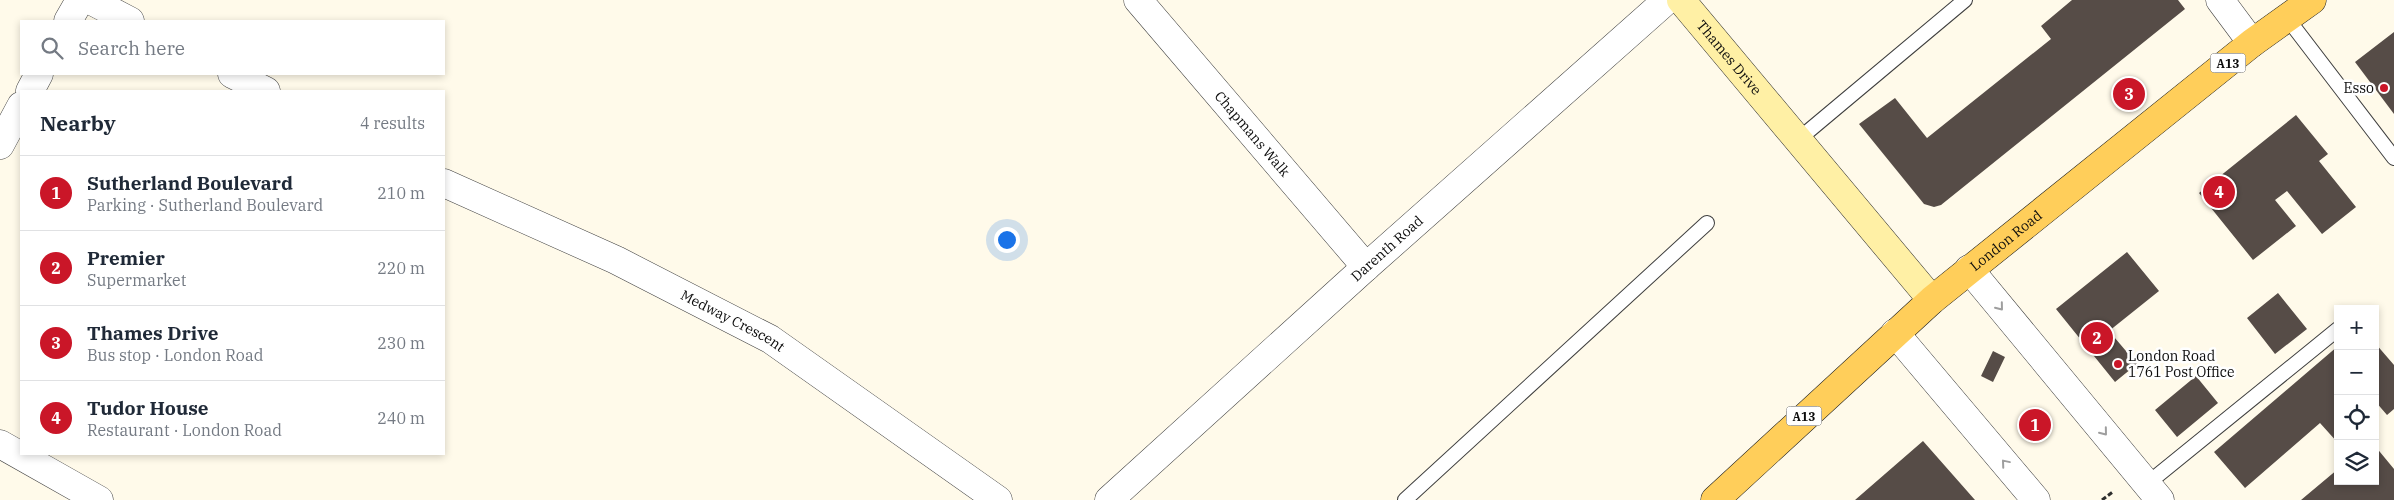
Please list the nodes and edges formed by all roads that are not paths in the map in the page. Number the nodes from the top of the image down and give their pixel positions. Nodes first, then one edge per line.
1 (80, 0) edge
2 (90, 0) edge
3 (1138, 0) edge
4 (1667, 0) edge
5 (1681, 0) edge
6 (1965, 0) edge
7 (2220, 0) edge
8 (2312, 0) edge
9 (2287, 18) junction
10 (69, 20) edge
11 (128, 20) edge
12 (2252, 43) junction
13 (38, 75) edge
14 (234, 75) edge
15 (31, 90) edge
16 (264, 90) edge
17 (20, 108) edge
18 (1799, 139) junction
19 (2389, 142) edge
20 (0, 145) edge
21 (2394, 158) edge
22 (445, 183) edge
23 (1707, 223) dead end
24 (1366, 267) junction
25 (1970, 269) junction
26 (1932, 300) junction
27 (1895, 333) junction
28 (2334, 333) edge
29 (0, 444) edge
30 (2153, 492) edge
31 (99, 500) edge
32 (998, 500) edge
33 (1109, 500) edge
34 (1405, 500) edge
35 (1715, 500) edge
36 (2036, 500) edge

1 - 10 street
2 - 11 street
3 - 24 street, Chapmans Walk
4 - 24 street, Darenth Road
5 - 18 street, Thames Drive
6 - 18 lane
7 - 12 street
8 - 9 main road, London Road / A13
9 - 12 main road, London Road / A13
9 - 19 lane
12 - 25 main road, London Road / A13
13 - 15 street
14 - 16 street
17 - 20 street
18 - 26 street, Thames Drive
19 - 21 lane
22 - 32 street, Medway Crescent
23 - 34 lane
24 - 33 street, Darenth Road
25 - 26 main road, London Road / A13
25 -> 30 street
26 - 27 main road, London Road / A13
27 - 35 main road, London Road / A13
36 -> 27 street
28 - 30 lane
29 - 31 street

